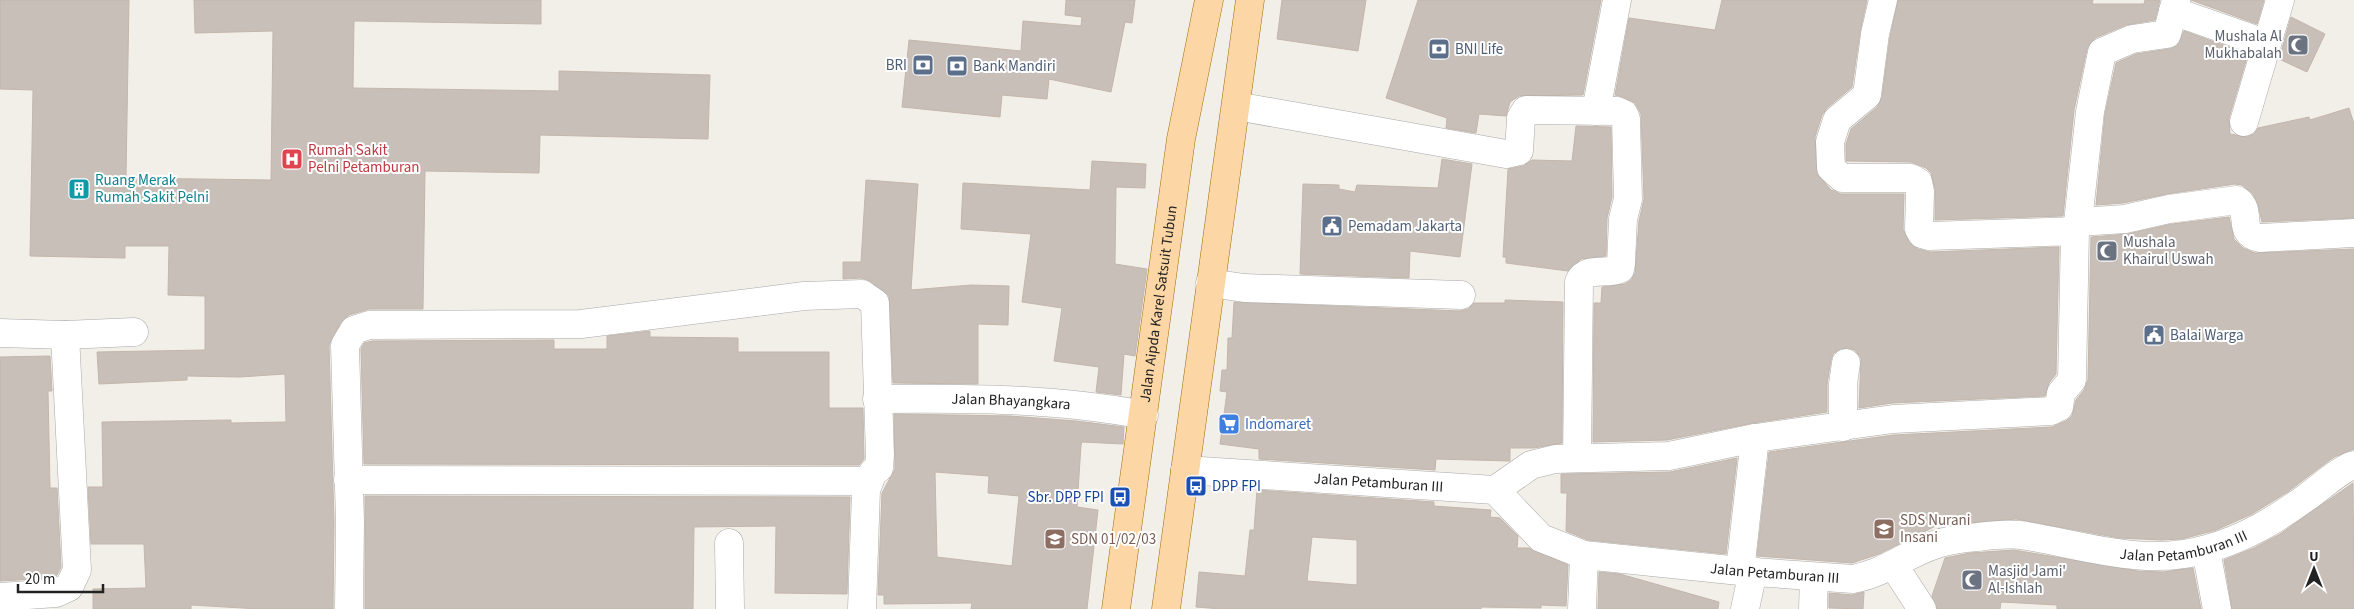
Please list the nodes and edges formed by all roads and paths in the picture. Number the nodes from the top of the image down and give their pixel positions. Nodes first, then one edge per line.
1 (1208, 0) edge
2 (1250, 0) edge
3 (1617, 0) edge
4 (1883, 0) edge
5 (2280, 0) edge
6 (2175, 6) edge
7 (2253, 39) dead end
8 (1236, 106) junction
9 (1596, 110) junction
10 (2244, 122) dead end
11 (2076, 226) junction
12 (2354, 233) edge
13 (1210, 283) junction
14 (1461, 295) dead end
15 (134, 332) dead end
16 (0, 333) edge
17 (65, 335) junction
18 (1846, 363) dead end
19 (877, 400) junction
20 (1144, 414) junction
21 (1843, 427) junction
22 (1754, 438) junction
23 (1577, 458) junction
24 (2353, 468) edge
25 (1185, 470) junction
26 (348, 480) junction
27 (868, 481) junction
28 (1495, 490) junction
29 (730, 543) dead end
30 (2206, 550) junction
31 (1584, 554) junction
32 (1894, 566) junction
33 (1746, 571) junction
34 (1814, 577) junction
35 (0, 597) edge
36 (57, 601) edge
37 (350, 609) edge
38 (730, 609) edge
39 (862, 609) edge
40 (1116, 609) edge
41 (1166, 609) edge
42 (1582, 609) edge
43 (1744, 609) edge
44 (1812, 609) edge
45 (1922, 609) edge
46 (2217, 609) edge

1 - 20 main road, Jalan Aipda Karel Satsuit Tubun
2 - 8 main road
3 - 9 street
4 - 11 street
5 - 10 street
6 - 7 street
6 - 11 street
8 - 9 street
8 - 13 main road
9 - 23 street
11 - 12 street
11 - 21 street
13 - 14 street
13 - 25 main road
15 - 17 street
16 - 17 street
17 - 36 street
18 - 21 street
19 - 20 street, Jalan Bhayangkara
19 - 26 street
19 - 27 street
20 - 40 main road, Jalan Aipda Karel Satsuit Tubun
21 - 22 street
22 - 23 street
22 - 33 street
23 - 28 street
24 - 30 street, Jalan Petamburan III
25 - 28 street, Jalan Petamburan III
25 - 41 main road
26 - 27 street
26 - 37 street
27 - 39 street
28 - 31 street, Jalan Petamburan III
29 - 38 street
30 - 32 street, Jalan Petamburan III
30 - 46 street
31 - 33 street, Jalan Petamburan III
31 - 42 street
32 - 34 street, Jalan Petamburan III
32 - 45 street
33 - 34 street, Jalan Petamburan III
33 - 43 street
34 - 44 street
35 - 36 street

